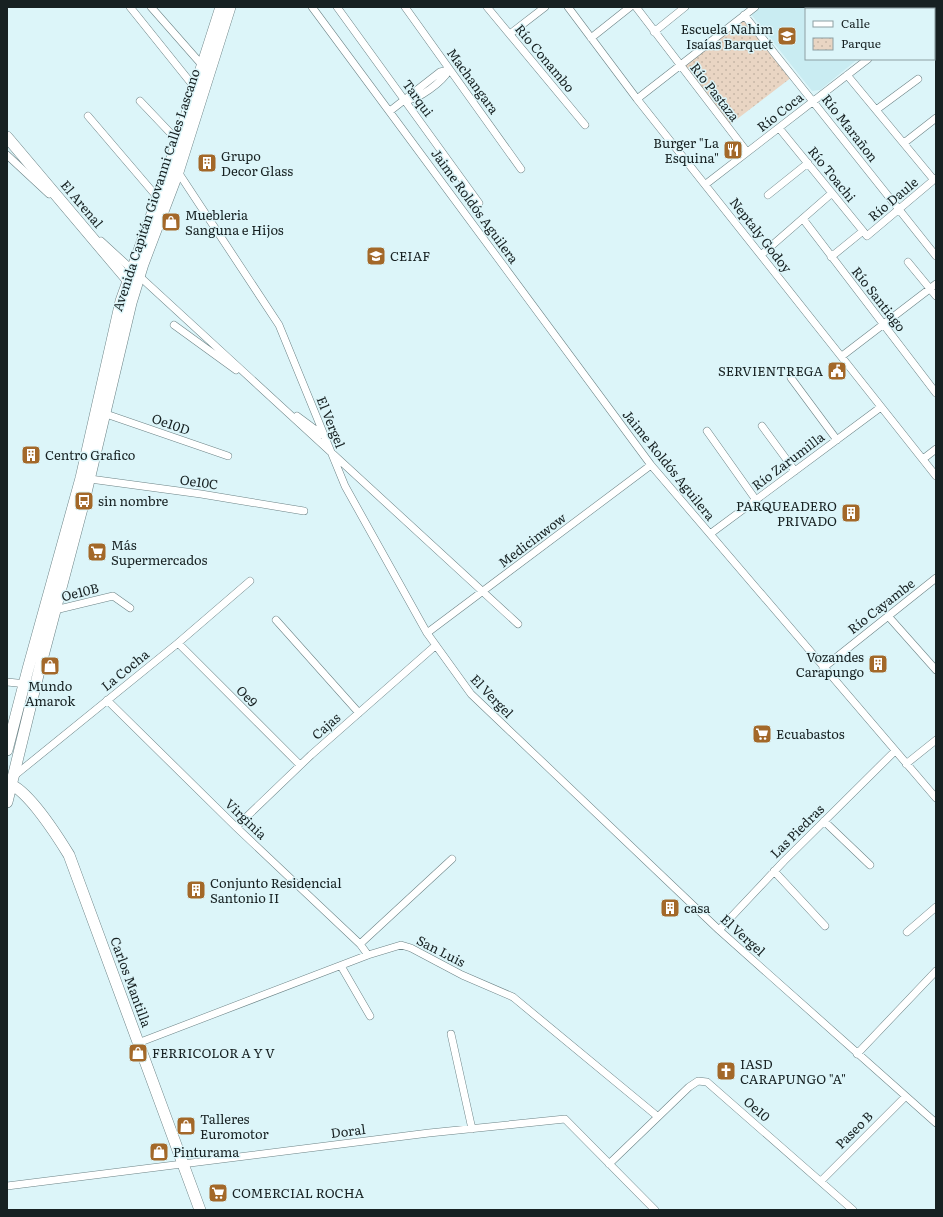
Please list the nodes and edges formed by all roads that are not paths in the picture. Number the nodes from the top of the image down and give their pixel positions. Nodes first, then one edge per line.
1 (130, 7) edge
2 (151, 7) edge
3 (221, 7) edge
4 (230, 7) edge
5 (312, 7) edge
6 (337, 7) edge
7 (405, 7) edge
8 (487, 7) edge
9 (545, 7) edge
10 (568, 7) edge
11 (630, 7) edge
12 (636, 7) edge
13 (755, 7) edge
14 (680, 8) edge
15 (744, 15) junction
16 (654, 32) junction
17 (510, 34) junction
18 (591, 38) junction
19 (867, 60) edge
20 (202, 65) junction
21 (679, 66) junction
22 (449, 70) junction
23 (847, 75) junction
24 (918, 79) dead end
25 (195, 88) junction
26 (637, 99) junction
27 (140, 100) dead end
28 (405, 100) junction
29 (814, 101) junction
30 (876, 110) junction
31 (390, 111) junction
32 (88, 116) dead end
33 (936, 118) edge
34 (585, 125) dead end
35 (779, 128) junction
36 (7, 137) edge
37 (178, 141) junction
38 (904, 143) junction
39 (747, 152) junction
40 (7, 155) edge
41 (808, 163) junction
42 (522, 169) dead end
43 (178, 172) junction
44 (935, 179) edge
45 (706, 184) junction
46 (832, 193) junction
47 (768, 195) dead end
48 (158, 198) junction
49 (480, 203) dead end
50 (898, 210) junction
51 (803, 219) junction
52 (865, 233) junction
53 (761, 255) junction
54 (936, 256) edge
55 (831, 257) junction
56 (908, 262) dead end
57 (128, 280) junction
58 (936, 284) edge
59 (930, 288) junction
60 (136, 289) junction
61 (936, 296) edge
62 (174, 325) dead end
63 (884, 325) junction
64 (842, 356) junction
65 (791, 378) dead end
66 (936, 393) edge
67 (881, 406) junction
68 (106, 414) junction
69 (762, 426) dead end
70 (707, 431) dead end
71 (324, 436) junction
72 (837, 440) junction
73 (936, 449) edge
74 (228, 456) dead end
75 (923, 459) junction
76 (651, 465) junction
77 (795, 471) junction
78 (936, 476) edge
79 (90, 479) junction
80 (756, 500) junction
81 (304, 511) dead end
82 (710, 534) junction
83 (936, 578) edge
84 (250, 582) dead end
85 (130, 608) dead end
86 (55, 610) junction
87 (888, 616) junction
88 (276, 620) dead end
89 (518, 624) dead end
90 (427, 634) junction
91 (178, 643) junction
92 (435, 646) junction
93 (823, 668) junction
94 (936, 670) edge
95 (7, 682) edge
96 (24, 684) junction
97 (36, 686) junction
98 (107, 700) junction
99 (359, 714) junction
100 (936, 740) edge
101 (7, 750) edge
102 (895, 751) junction
103 (906, 764) junction
104 (300, 765) junction
105 (11, 781) edge
106 (936, 798) edge
107 (7, 802) edge
108 (824, 821) junction
109 (236, 827) junction
110 (452, 859) dead end
111 (870, 865) dead end
112 (774, 871) junction
113 (936, 907) edge
114 (825, 926) dead end
115 (719, 930) junction
116 (907, 932) dead end
117 (360, 944) junction
118 (368, 955) junction
119 (341, 966) junction
120 (936, 971) edge
121 (370, 1016) dead end
122 (451, 1034) dead end
123 (138, 1043) junction
124 (857, 1054) junction
125 (905, 1097) junction
126 (657, 1116) junction
127 (936, 1123) edge
128 (472, 1129) junction
129 (182, 1164) junction
130 (609, 1164) junction
131 (821, 1181) junction
132 (7, 1186) edge
133 (200, 1210) edge
134 (655, 1210) edge
135 (853, 1210) edge

1 - 25 street
2 - 20 street
3 - 20 main road, Avenida Capitán Giovanni Calles Lascano
4 - 43 main road, Avenida Capitán Giovanni Calles Lascano
5 - 31 street, Jaime Roldós Aguilera
6 - 28 street, Tarqui
7 - 22 street, Machangara
8 - 17 street, Río Conambo
9 - 17 street
10 - 18 street, Neptaly Godoy
11 - 18 street
12 - 16 street, Río Pastaza
13 - 15 street
14 - 16 street
15 - 21 street
15 - 29 street, Río Marañon
16 - 21 street, Río Pastaza
17 - 34 street, Río Conambo
18 - 26 street, Neptaly Godoy
19 - 23 street, Río Coca
20 - 25 main road, Avenida Capitán Giovanni Calles Lascano
21 - 26 street
21 - 39 street, Río Pastaza
22 - 28 street
22 - 42 street, Machangara
23 - 29 street, Río Coca
23 - 30 street
24 - 30 street
25 - 37 main road, Avenida Capitán Giovanni Calles Lascano
26 - 45 street, Neptaly Godoy
27 - 37 street
28 - 31 street
28 - 49 street, Tarqui
29 - 35 street, Río Coca
29 - 50 street, Río Marañon
30 - 38 street
31 - 76 street, Jaime Roldós Aguilera
32 - 48 street
33 - 38 street
35 - 39 street, Río Coca
35 - 41 street, Río Toachi
36 - 57 main road, El Arenal
37 - 48 main road, Avenida Capitán Giovanni Calles Lascano
38 - 44 street
39 - 45 street, Río Coca
40 - 89 street
41 - 46 street, Río Toachi
41 - 47 street
43 - 60 main road, Avenida Capitán Giovanni Calles Lascano
43 - 71 street, El Vergel
44 - 50 street, Río Daule
45 - 53 street, Neptaly Godoy
46 - 51 street
46 - 52 street, Río Toachi
48 - 57 main road, Avenida Capitán Giovanni Calles Lascano
50 - 52 street, Río Daule
50 - 54 street, Río Marañon
51 - 53 street
51 - 55 street, Río Santiago
52 - 55 street, Río Daule
53 - 64 street, Neptaly Godoy
55 - 63 street, Río Santiago
56 - 59 street
57 - 60 main road, El Arenal
57 - 96 main road, Avenida Capitán Giovanni Calles Lascano
58 - 59 street
59 - 61 street
59 - 63 street
60 - 68 main road, Avenida Capitán Giovanni Calles Lascano
62 - 71 street
63 - 64 street
63 - 66 street, Río Santiago
64 - 67 street, Neptaly Godoy
65 - 72 street
67 - 72 street, Río Zarumilla
67 - 75 street, Neptaly Godoy
68 - 74 street, Oe10D
68 - 79 main road, Avenida Capitán Giovanni Calles Lascano
69 - 77 street
70 - 80 street
71 - 90 street, El Vergel
72 - 77 street, Río Zarumilla
73 - 75 street
75 - 78 street, Neptaly Godoy
76 - 82 street, Jaime Roldós Aguilera
76 - 90 street, Medicinwow
77 - 80 street, Río Zarumilla
79 - 81 street, Oe10C
79 - 86 main road, Avenida Capitán Giovanni Calles Lascano
80 - 82 street, Río Zarumilla
82 - 93 street, Jaime Roldós Aguilera
83 - 87 street, Río Cayambe
84 - 91 street, La Cocha
85 - 86 street, Oe10B
86 - 97 main road, Avenida Capitán Giovanni Calles Lascano
87 - 93 street, Río Cayambe
87 - 94 street
88 - 99 street
90 - 92 street, El Vergel
91 - 98 street, La Cocha
91 - 104 street, Oe9
92 - 99 street, Cajas
92 - 115 street, El Vergel
93 - 102 street, Jaime Roldós Aguilera
95 - 96 street
96 - 97 street
96 - 101 main road, Avenida Capitán Giovanni Calles Lascano
97 - 105 main road, Avenida Capitán Giovanni Calles Lascano
98 - 105 street, La Cocha
98 - 109 street, Virginia
99 - 104 street, Cajas
100 - 103 street
102 - 103 street, Jaime Roldós Aguilera
102 - 108 street, Las Piedras
103 - 106 street, Jaime Roldós Aguilera
104 - 109 street, Cajas
105 - 107 main road, Avenida Capitán Giovanni Calles Lascano
105 - 123 main road, Carlos Mantilla
108 - 111 street
108 - 112 street, Las Piedras
109 - 117 street, Virginia
110 - 117 street
112 - 114 street
112 - 115 street, Las Piedras
113 - 116 street
115 - 124 street, El Vergel
117 - 118 street, Virginia
118 - 119 street, San Luis
118 - 126 street, San Luis
119 - 121 street
119 - 123 street, San Luis
120 - 124 street
122 - 128 street
123 - 129 main road, Carlos Mantilla
124 - 125 street, El Vergel
125 - 127 street, El Vergel
125 - 131 street, Paseo B
126 - 130 street, Oe10
126 - 131 street, Oe10
128 - 129 street, Doral
128 - 130 street, Doral
129 - 132 street, Doral
129 - 133 main road, Carlos Mantilla
130 - 134 street, Doral
131 - 135 street, Oe10

